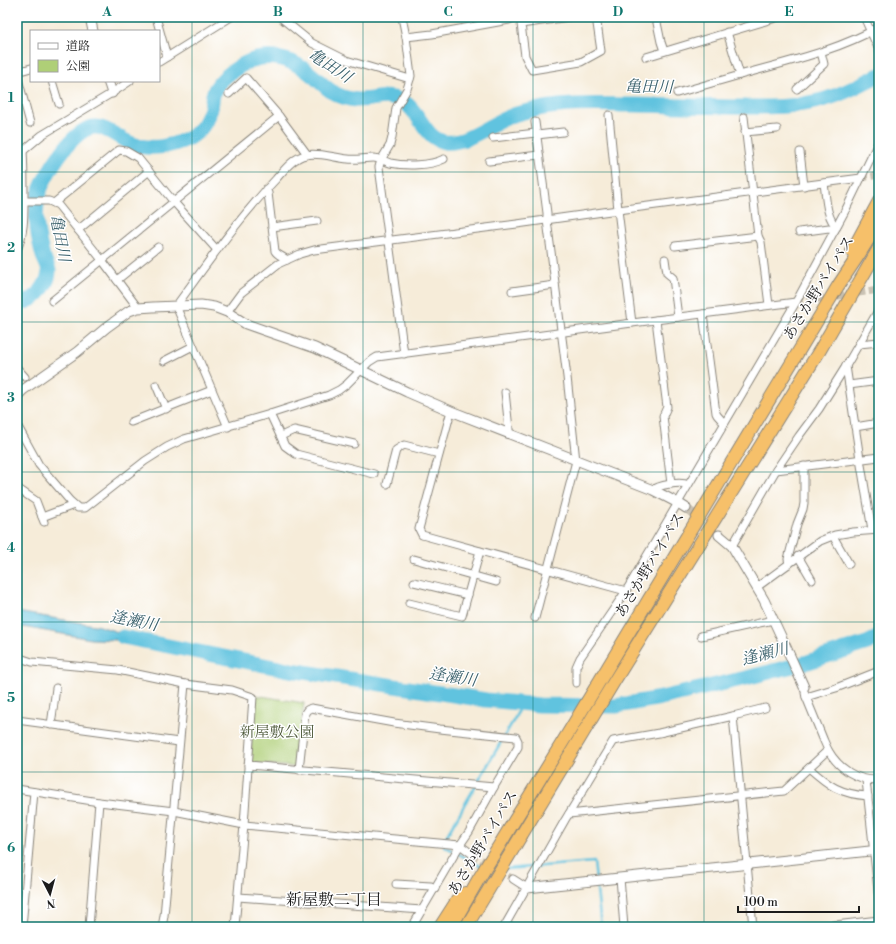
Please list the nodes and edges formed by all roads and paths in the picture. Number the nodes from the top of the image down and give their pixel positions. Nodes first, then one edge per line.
1 (90, 17) edge
2 (156, 17) edge
3 (232, 17) edge
4 (280, 17) edge
5 (402, 17) edge
6 (569, 17) edge
7 (596, 17) edge
8 (657, 17) edge
9 (779, 17) edge
10 (864, 17) edge
11 (513, 18) edge
12 (222, 20) edge
13 (521, 24) junction
14 (879, 27) edge
15 (93, 30) edge
16 (160, 30) edge
17 (871, 31) junction
18 (160, 32) edge
19 (727, 32) junction
20 (406, 37) junction
21 (879, 50) edge
22 (664, 51) junction
23 (821, 52) junction
24 (167, 57) junction
25 (646, 57) dead end
26 (160, 61) edge
27 (30, 68) edge
28 (17, 72) edge
29 (17, 75) edge
30 (740, 75) junction
31 (410, 79) junction
32 (52, 82) edge
33 (108, 82) edge
34 (128, 82) edge
35 (797, 88) dead end
36 (112, 93) junction
37 (677, 93) dead end
38 (229, 94) dead end
39 (59, 104) dead end
40 (609, 115) dead end
41 (279, 116) junction
42 (744, 117) dead end
43 (535, 122) dead end
44 (30, 123) dead end
45 (777, 130) dead end
46 (563, 132) dead end
47 (746, 132) junction
48 (536, 134) junction
49 (493, 138) dead end
50 (879, 141) edge
51 (800, 152) dead end
52 (20, 154) edge
53 (307, 154) junction
54 (539, 155) junction
55 (444, 159) dead end
56 (381, 160) junction
57 (489, 161) dead end
58 (149, 171) junction
59 (861, 178) junction
60 (824, 183) junction
61 (804, 186) junction
62 (266, 189) junction
63 (753, 192) junction
64 (24, 201) junction
65 (174, 201) junction
66 (879, 201) edge
67 (51, 202) junction
68 (618, 210) junction
69 (546, 220) junction
70 (317, 221) dead end
71 (879, 222) edge
72 (272, 226) junction
73 (836, 228) junction
74 (78, 230) junction
75 (800, 232) dead end
76 (758, 236) junction
77 (389, 241) junction
78 (675, 246) dead end
79 (158, 247) dead end
80 (879, 248) edge
81 (17, 250) edge
82 (217, 250) junction
83 (665, 259) dead end
84 (102, 260) junction
85 (287, 260) junction
86 (879, 260) edge
87 (118, 280) junction
88 (555, 285) junction
89 (838, 286) junction
90 (512, 291) dead end
91 (52, 301) dead end
92 (796, 302) junction
93 (769, 305) junction
94 (176, 306) junction
95 (138, 308) junction
96 (879, 309) edge
97 (227, 312) junction
98 (703, 314) junction
99 (678, 317) junction
100 (656, 320) junction
101 (632, 323) junction
102 (561, 333) junction
103 (879, 342) edge
104 (859, 344) junction
105 (193, 346) junction
106 (820, 350) junction
107 (404, 354) junction
108 (164, 361) dead end
109 (846, 366) junction
110 (17, 368) edge
111 (360, 370) junction
112 (25, 377) dead end
113 (879, 382) edge
114 (849, 385) junction
115 (156, 386) dead end
116 (212, 390) junction
117 (505, 392) dead end
118 (17, 396) edge
119 (166, 409) junction
120 (450, 411) junction
121 (270, 414) junction
122 (131, 422) dead end
123 (724, 423) junction
124 (879, 423) edge
125 (17, 425) edge
126 (228, 427) junction
127 (855, 427) junction
128 (509, 434) junction
129 (280, 436) junction
130 (354, 444) dead end
131 (439, 454) junction
132 (879, 457) edge
133 (860, 459) junction
134 (576, 461) junction
135 (804, 466) junction
136 (776, 470) junction
137 (374, 474) dead end
138 (387, 484) dead end
139 (671, 484) junction
140 (688, 485) junction
141 (17, 488) edge
142 (653, 490) junction
143 (74, 505) junction
144 (682, 506) junction
145 (875, 530) edge
146 (719, 535) tunnel mouth
147 (833, 536) junction
148 (732, 546) junction
149 (480, 551) junction
150 (798, 556) junction
151 (414, 559) dead end
152 (789, 564) junction
153 (849, 564) dead end
154 (548, 569) junction
155 (473, 576) junction
156 (812, 580) dead end
157 (414, 582) dead end
158 (496, 582) dead end
159 (757, 588) junction
160 (626, 591) junction
161 (468, 596) junction
162 (410, 603) dead end
163 (535, 618) dead end
164 (773, 620) junction
165 (701, 636) dead end
166 (17, 657) edge
167 (879, 671) edge
168 (576, 683) dead end
169 (185, 684) junction
170 (804, 687) joint
171 (56, 688) dead end
172 (806, 697) junction
173 (765, 708) dead end
174 (733, 716) junction
175 (17, 720) edge
176 (51, 725) junction
177 (179, 742) junction
178 (828, 750) junction
179 (248, 765) junction
180 (809, 768) junction
181 (299, 770) junction
182 (866, 780) junction
183 (879, 780) edge
184 (494, 786) junction
185 (17, 789) edge
186 (34, 792) junction
187 (741, 796) junction
188 (868, 796) junction
189 (99, 802) junction
190 (174, 811) junction
191 (569, 814) junction
192 (244, 825) junction
193 (460, 845) junction
194 (876, 850) edge
195 (472, 854) tunnel mouth
196 (748, 864) junction
197 (496, 877) junction
198 (620, 878) junction
199 (513, 879) tunnel mouth
200 (478, 880) junction
201 (396, 884) dead end
202 (527, 888) junction
203 (435, 889) junction
204 (238, 896) junction
205 (879, 896) edge
206 (422, 910) junction
207 (879, 920) edge
208 (22, 927) edge
209 (89, 927) edge
210 (162, 927) edge
211 (235, 927) edge
212 (412, 927) edge
213 (440, 927) edge
214 (451, 927) edge
215 (466, 927) edge
216 (475, 927) edge
217 (504, 927) edge
218 (624, 927) edge
219 (754, 927) edge
220 (818, 927) edge

1 - 15 street
2 - 16 street
3 - 12 street
4 - 31 street
5 - 20 street
6 - 13 street
7 - 13 street
8 - 22 street
9 - 19 street
10 - 17 street
11 - 13 street
11 - 20 street
12 - 24 street
14 - 17 street
17 - 21 street
17 - 23 street
18 - 24 street
19 - 22 street
19 - 30 street
20 - 31 street
22 - 25 street
23 - 30 street
23 - 35 street
24 - 26 street
27 - 28 street
29 - 44 street
30 - 37 street
31 - 56 street
32 - 39 street
33 - 36 street
34 - 36 street
36 - 52 street
38 - 41 street
40 - 68 street
41 - 53 street
41 - 65 street
42 - 47 street
43 - 48 street
45 - 47 street
46 - 48 street
47 - 63 street
48 - 49 street
48 - 54 street
50 - 59 street
51 - 61 street
52 - 64 street
53 - 56 street
53 - 62 street
54 - 57 street
54 - 69 street
55 - 56 street
56 - 77 street
58 - 65 street
58 - 67 street
58 - 74 street
59 - 60 street
59 - 73 street
60 - 61 street
60 - 73 street
61 - 63 street
62 - 72 street
62 - 82 street
63 - 68 street
63 - 76 street
64 - 67 street
64 - 81 street
65 - 82 street
65 - 84 street
66 - 89 highway
67 - 74 street
68 - 69 street
68 - 101 street
69 - 77 street
69 - 88 street
70 - 72 street
71 - 89 highway, あさか野バイパス
72 - 85 street
73 - 75 street
73 - 92 street
74 - 84 street
76 - 78 street
76 - 93 street
77 - 85 street
77 - 107 street
79 - 87 street
80 - 106 highway, あさか野バイパス
82 - 94 street
83 - 99 street
84 - 87 street
84 - 91 street
85 - 97 street
86 - 106 highway
87 - 95 street
88 - 90 street
88 - 102 street
89 - 200 highway, あさか野バイパス
92 - 93 street
92 - 123 street
93 - 98 street
94 - 95 street
94 - 97 street
94 - 105 street
95 - 118 street
96 - 104 street
97 - 111 street
98 - 99 street
98 - 123 street
99 - 100 street
100 - 101 street
100 - 139 street
101 - 102 street
102 - 107 street
102 - 134 street
103 - 104 street
104 - 109 street
105 - 108 street
105 - 116 street
106 - 197 highway, あさか野バイパス
107 - 111 street
109 - 114 street
109 - 136 street
110 - 112 street
111 - 120 street
111 - 121 street
113 - 114 street
114 - 127 street
115 - 119 street
116 - 119 street
116 - 126 street
117 - 128 street
119 - 122 street
120 - 128 street
120 - 131 street
121 - 126 street
121 - 129 street
123 - 140 street
124 - 127 street
125 - 143 street
126 - 143 street
127 - 133 street
128 - 134 street
129 - 130 street
129 - 137 street
131 - 138 street
131 - 149 street
132 - 133 street
133 - 135 street
133 - 145 street
134 - 142 street
134 - 154 street
135 - 136 street
135 - 152 street
136 - 148 street
139 - 140 street
139 - 142 street
140 - 144 street
141 - 143 street
142 - 144 street
144 - 160 street
145 - 147 street
146 - 148 street
147 - 150 street
147 - 153 street
148 - 159 street
149 - 154 street
149 - 155 street
150 - 152 street
150 - 156 street
151 - 155 street
152 - 159 street
154 - 160 street
154 - 163 street
155 - 158 street
155 - 161 street
157 - 161 street
159 - 164 street
160 - 168 street
161 - 162 street
164 - 165 street
164 - 170 street
166 - 169 street
167 - 172 street
169 - 177 street
169 - 179 street
170 - 172 street
171 - 176 street
172 - 178 street
173 - 174 street
174 - 187 street
174 - 191 street
175 - 176 street
176 - 177 street
177 - 190 street
178 - 180 street
178 - 182 street
179 - 181 street
179 - 192 street
180 - 187 street
180 - 188 street
181 - 184 street
181 - 184 street
182 - 183 street
182 - 188 street
184 - 193 street
185 - 186 street
186 - 189 street
186 - 208 street
187 - 191 street
187 - 196 street
188 - 194 street
189 - 190 street
189 - 209 street
190 - 192 street
190 - 210 street
191 - 202 street
192 - 193 street
192 - 204 street
193 - 195 street
193 - 203 street
194 - 196 street
194 - 205 street
196 - 198 street
196 - 219 street
197 - 215 highway, あさか野バイパス
197 - 216 highway
198 - 202 street
198 - 218 street
199 - 202 street
200 - 213 highway
200 - 214 highway, あさか野バイパス
201 - 203 street
202 - 217 street
203 - 206 street
204 - 206 street
204 - 211 street
206 - 212 street
207 - 220 street

